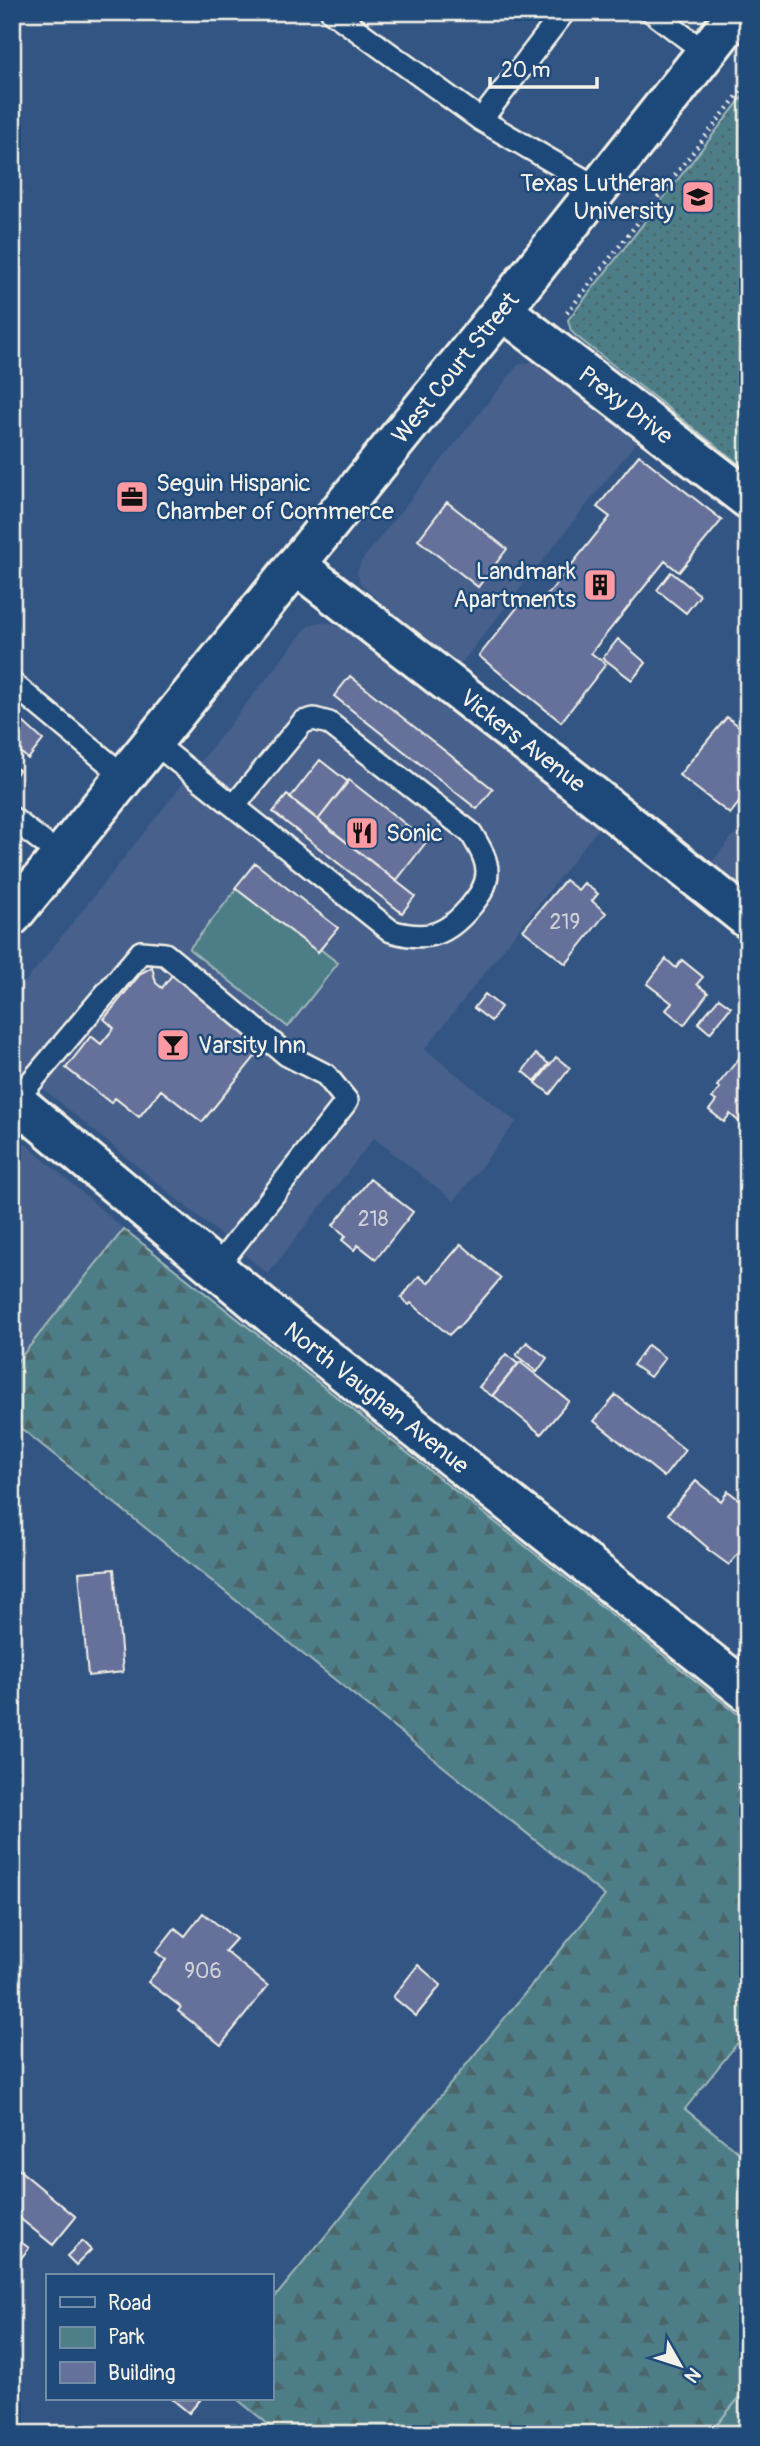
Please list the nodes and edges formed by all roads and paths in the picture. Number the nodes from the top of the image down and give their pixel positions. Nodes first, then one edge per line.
1 (332, 12) edge
2 (564, 12) edge
3 (652, 12) edge
4 (738, 12) edge
5 (705, 53) junction
6 (748, 82) edge
7 (481, 120) junction
8 (598, 188) junction
9 (502, 310) junction
10 (564, 317) dead end
11 (748, 499) edge
12 (296, 565) junction
13 (12, 682) edge
14 (152, 742) junction
15 (124, 776) junction
16 (234, 806) junction
17 (12, 818) edge
18 (61, 856) junction
19 (12, 916) edge
20 (748, 919) edge
21 (14, 1100) edge
22 (216, 1268) junction
23 (748, 1692) edge

1 - 7 lane
2 - 7 lane
3 - 5 lane
4 - 5 street, West Court Street
5 - 8 street, West Court Street
6 - 10 path
7 - 8 lane
8 - 9 street, West Court Street
9 - 11 street, Prexy Drive
9 - 12 street, West Court Street
12 - 14 street, West Court Street
12 - 20 street, Vickers Avenue
13 - 15 lane
14 - 15 street, West Court Street
14 - 16 lane
15 - 18 street, West Court Street
16 - 16 lane
17 - 18 lane
18 - 19 street, West Court Street
21 - 22 street, North Vaughan Avenue
21 - 22 lane
22 - 23 street, North Vaughan Avenue

